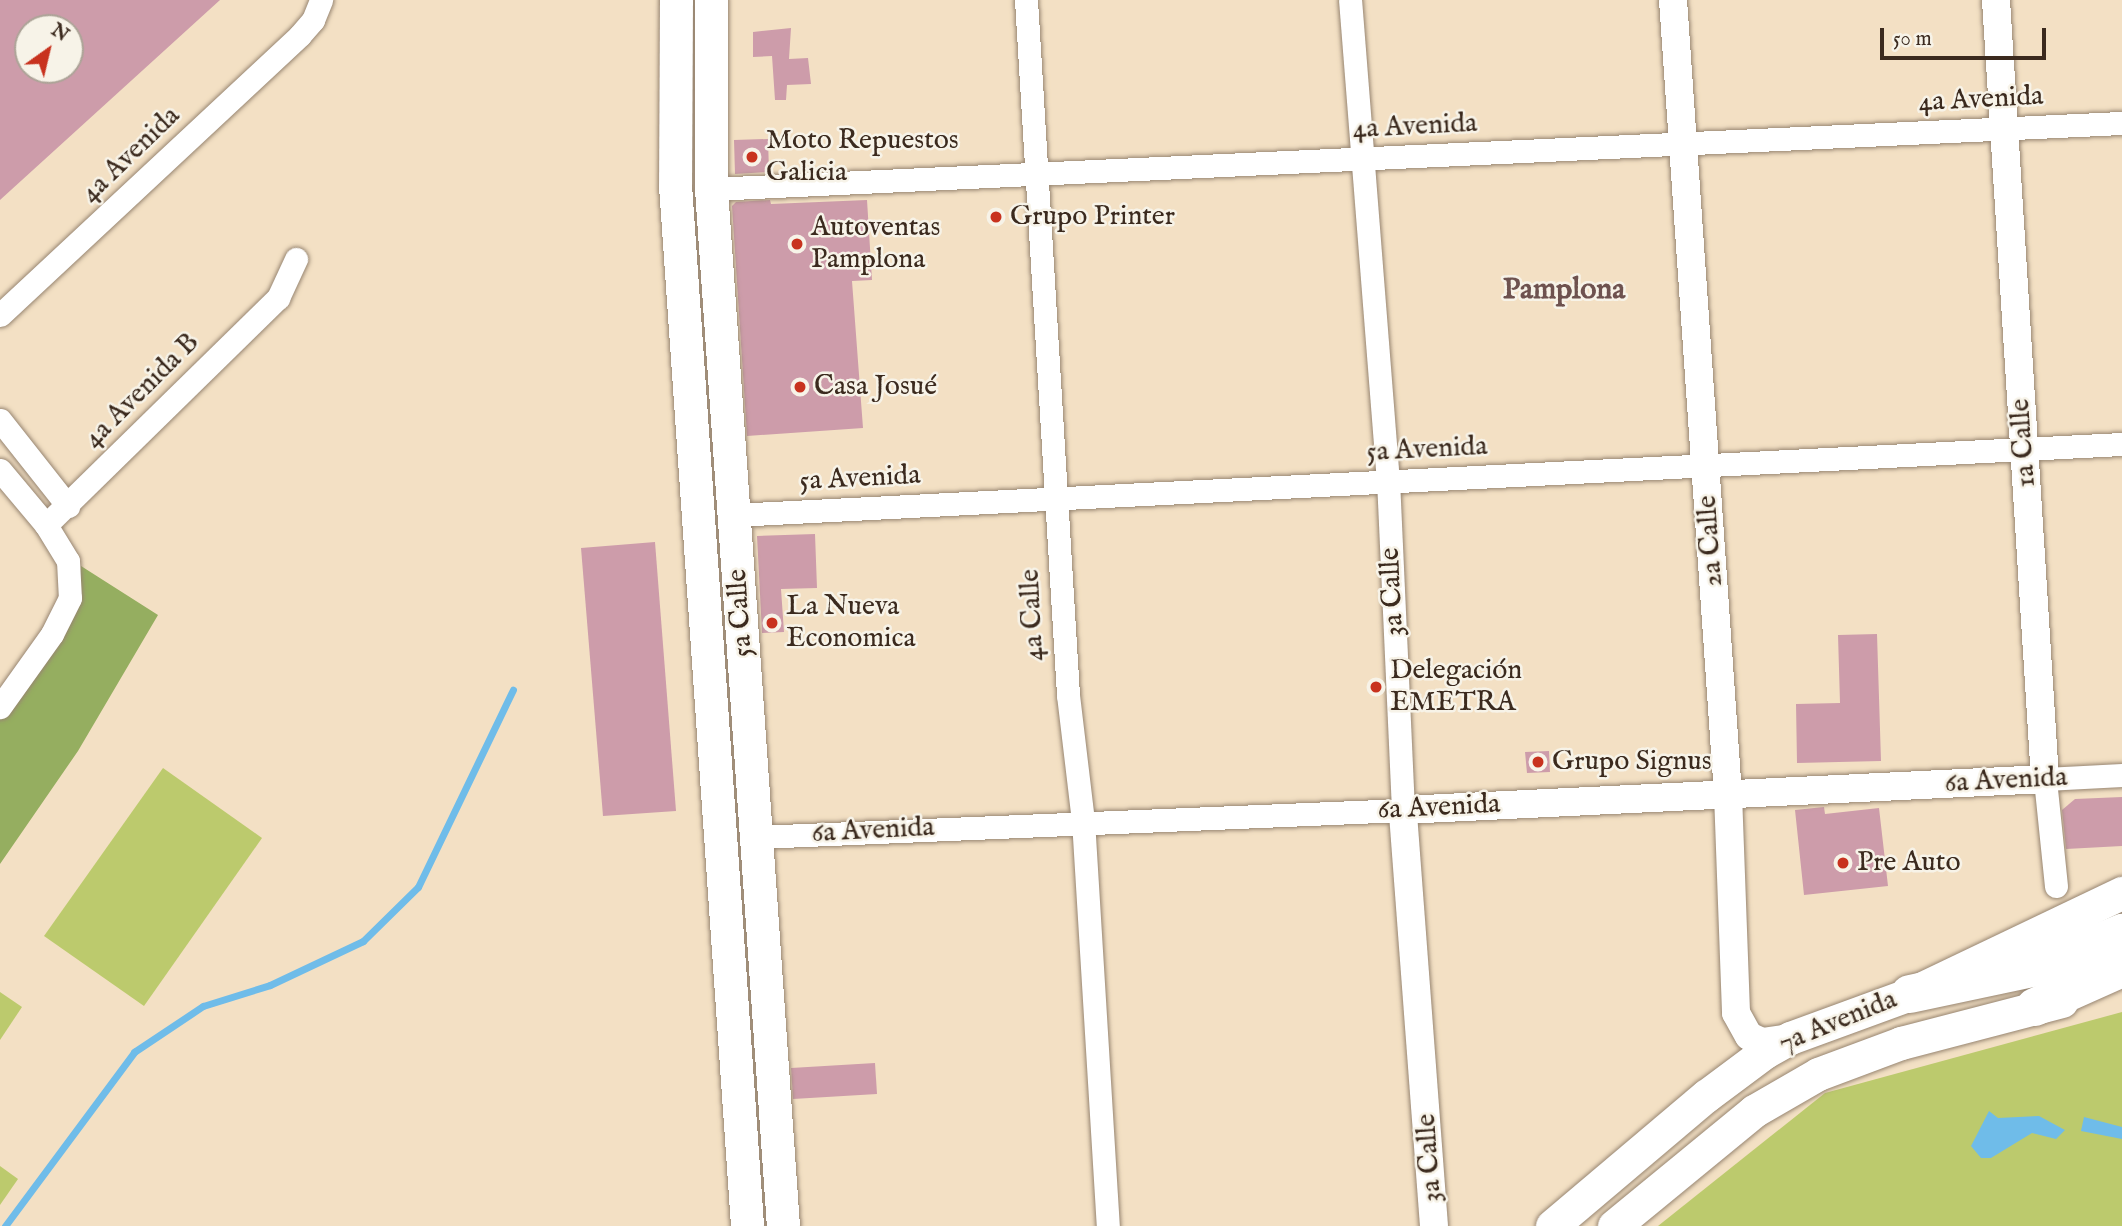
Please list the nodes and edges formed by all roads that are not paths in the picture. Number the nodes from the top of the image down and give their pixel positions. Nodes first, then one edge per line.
1 (321, 0) edge
2 (676, 0) edge
3 (711, 0) edge
4 (1026, 0) edge
5 (1350, 0) edge
6 (1673, 0) edge
7 (1996, 0) edge
8 (2122, 123) edge
9 (2004, 129) junction
10 (1683, 144) junction
11 (1361, 159) junction
12 (1033, 174) junction
13 (711, 189) junction
14 (296, 259) dead end
15 (0, 315) edge
16 (0, 420) edge
17 (2122, 444) edge
18 (2025, 449) junction
19 (1706, 465) junction
20 (0, 470) edge
21 (1388, 481) junction
22 (1056, 499) junction
23 (68, 506) junction
24 (734, 515) junction
25 (47, 525) junction
26 (0, 706) edge
27 (2122, 775) edge
28 (2045, 779) junction
29 (1728, 794) junction
30 (1403, 810) junction
31 (1083, 820) junction
32 (757, 837) junction
33 (2056, 886) dead end
34 (2122, 893) edge
35 (2122, 933) edge
36 (2122, 968) edge
37 (2122, 986) edge
38 (1910, 994) junction
39 (2035, 1007) junction
40 (1790, 1038) junction
41 (747, 1226) edge
42 (783, 1226) edge
43 (1108, 1226) edge
44 (1434, 1226) edge
45 (1552, 1226) edge
46 (1614, 1226) edge

1 - 15 street, 4a Avenida
2 - 41 main road, 5a Calle
3 - 13 main road, 5a Calle
4 - 12 street, 4a Calle
5 - 11 street, 3a Calle
6 - 10 street, 2a Calle
7 - 9 street, 1a Calle
8 - 9 street, 4a Avenida
9 - 10 street, 4a Avenida
9 - 18 street, 1a Calle
10 - 11 street, 4a Avenida
10 - 19 street, 2a Calle
11 - 12 street, 4a Avenida
11 - 21 street, 3a Calle
12 - 13 street, 4a Avenida
12 - 22 street, 4a Calle
13 - 24 main road, 5a Calle
14 - 23 street, 4a Avenida B
16 - 23 street
17 - 18 street, 5a Avenida
18 - 19 street, 5a Avenida
18 - 28 street, 1a Calle
19 - 21 street, 5a Avenida
19 - 29 street, 2a Calle
20 - 25 street
21 - 22 street, 5a Avenida
21 - 30 street, 3a Calle
22 - 24 street, 5a Avenida
22 - 31 street, 4a Calle
23 - 25 street, 4a Avenida B
24 - 32 main road, 5a Calle
25 - 26 street
27 - 28 street, 6a Avenida
28 - 29 street, 6a Avenida
28 - 33 street, 1a Calle
29 - 30 street, 6a Avenida
29 - 40 street, 2a Calle
30 - 31 street, 6a Avenida
30 - 44 street, 3a Calle
31 - 32 street, 6a Avenida
31 - 43 street, 4a Calle
32 - 42 main road, 5a Calle
34 - 38 main road, 7a Avenida
35 - 38 highway
36 - 39 highway
37 - 39 main road, 7a Avenida
38 - 40 main road, 7a Avenida
39 - 46 main road, 7a Avenida
40 - 45 main road, 7a Avenida

